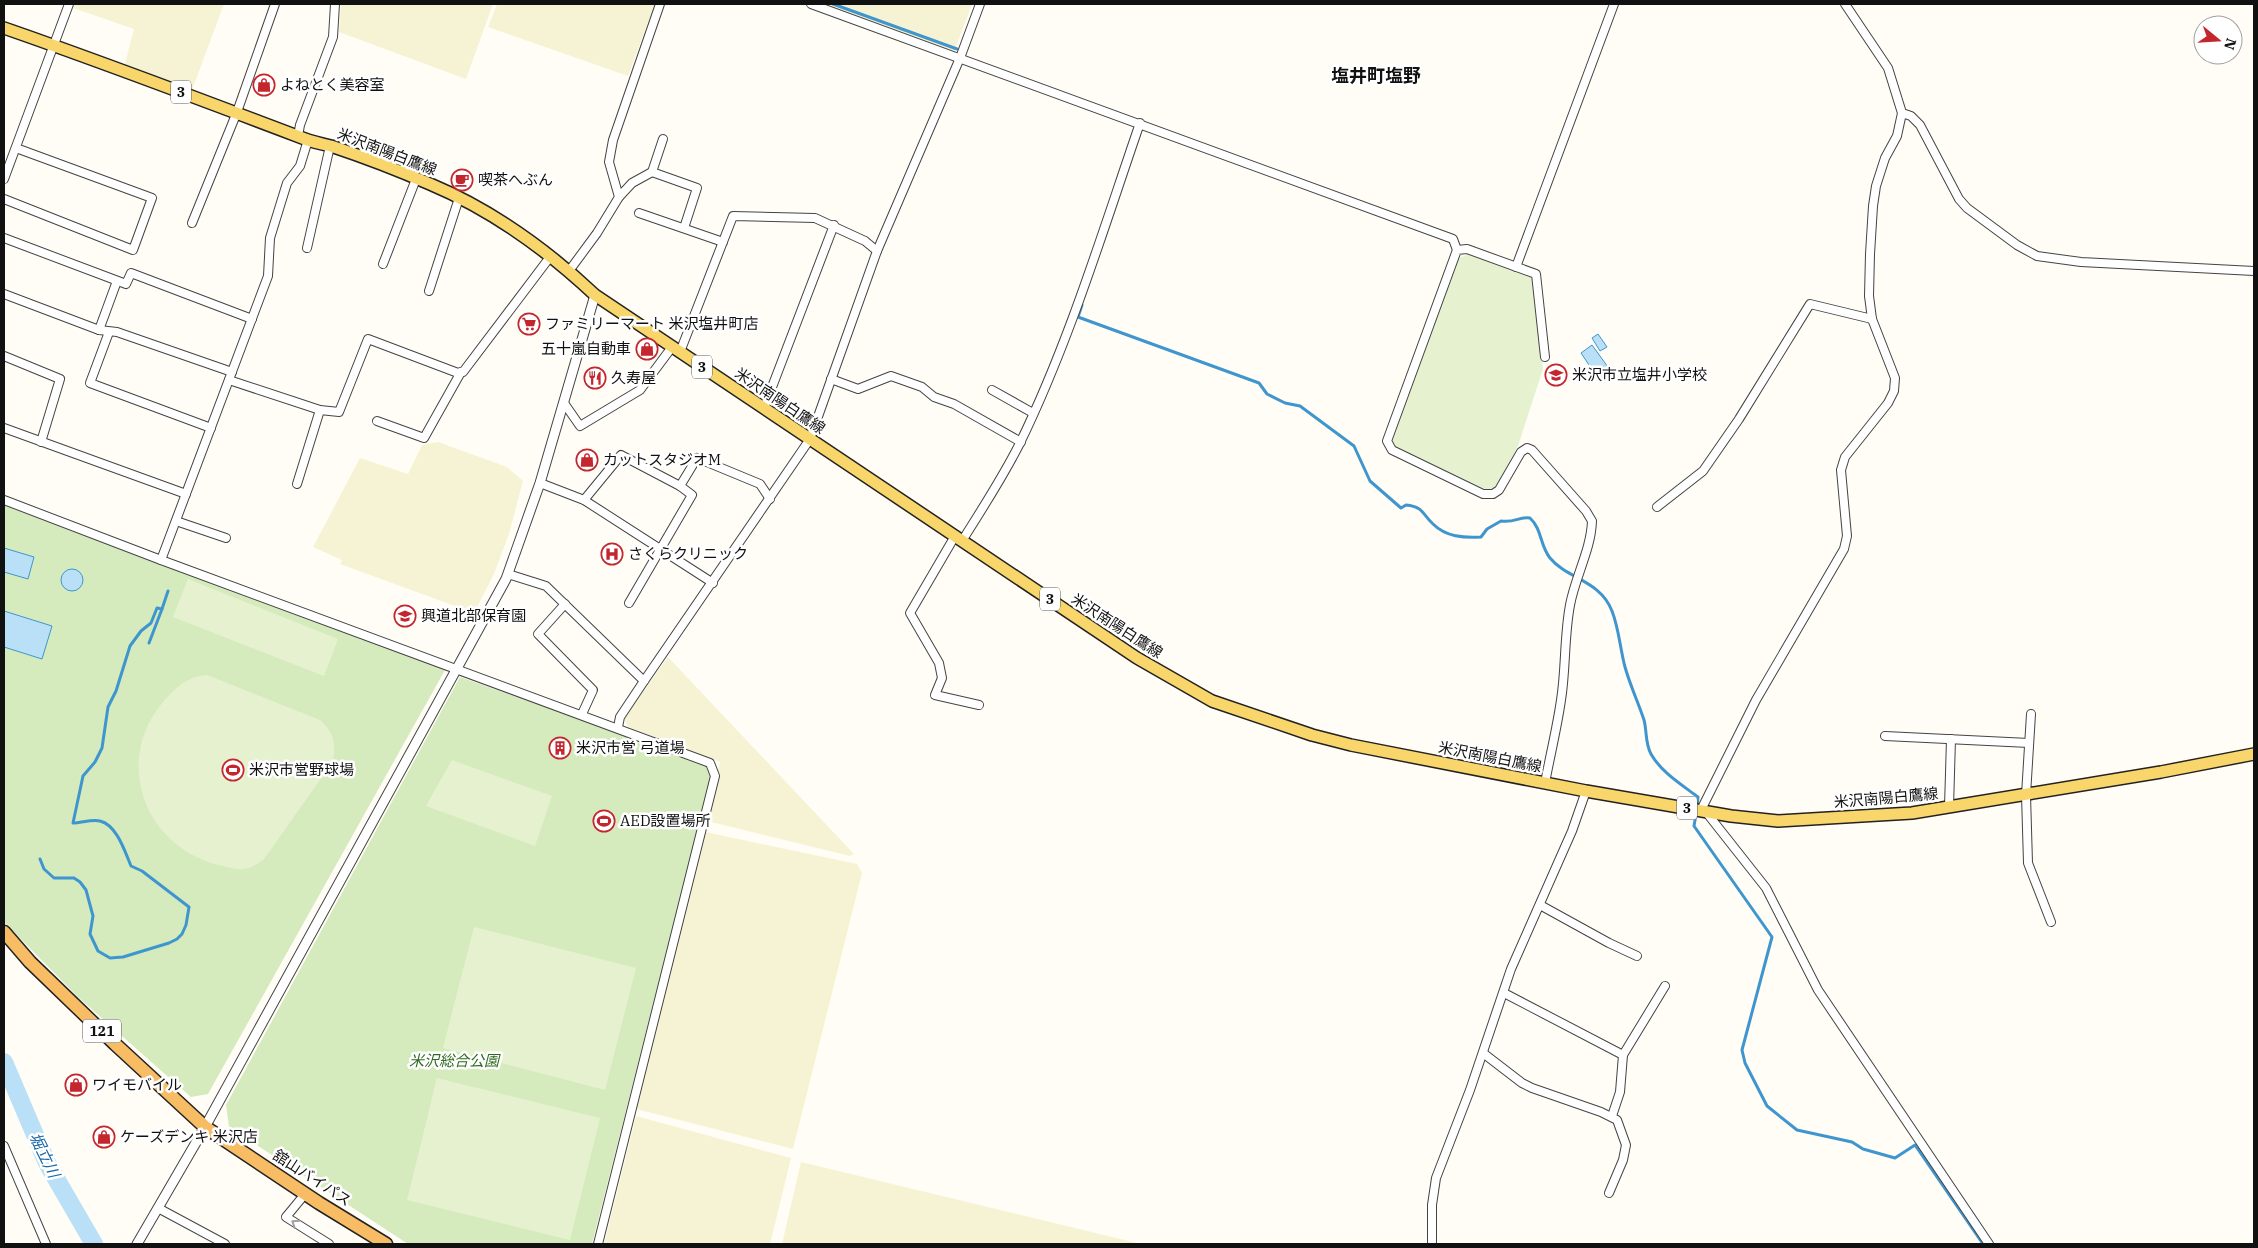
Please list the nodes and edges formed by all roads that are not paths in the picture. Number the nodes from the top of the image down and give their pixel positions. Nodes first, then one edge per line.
1 (69, 4) edge
2 (276, 4) edge
3 (335, 4) edge
4 (660, 4) edge
5 (811, 4) edge
6 (980, 4) edge
7 (1614, 4) edge
8 (1845, 4) edge
9 (4, 28) edge
10 (54, 46) junction
11 (960, 58) junction
12 (237, 112) junction
13 (1902, 113) junction
14 (1140, 123) junction
15 (303, 138) junction
16 (663, 140) dead end
17 (330, 146) junction
18 (16, 148) junction
19 (652, 172) junction
20 (4, 179) edge
21 (416, 179) junction
22 (619, 197) junction
23 (458, 198) junction
24 (4, 199) edge
25 (639, 214) dead end
26 (192, 223) dead end
27 (834, 226) junction
28 (684, 228) junction
29 (4, 238) edge
30 (723, 242) junction
31 (308, 248) dead end
32 (1457, 250) junction
33 (877, 251) junction
34 (550, 257) junction
35 (383, 264) dead end
36 (1516, 267) junction
37 (569, 271) junction
38 (2254, 271) edge
39 (117, 281) junction
40 (429, 291) dead end
41 (4, 294) edge
42 (595, 295) junction
43 (252, 318) junction
44 (1872, 319) junction
45 (99, 330) junction
46 (110, 332) junction
47 (676, 350) junction
48 (4, 356) edge
49 (1545, 357) dead end
50 (461, 372) junction
51 (230, 376) junction
52 (831, 379) junction
53 (992, 390) dead end
54 (564, 403) junction
55 (764, 408) junction
56 (320, 410) junction
57 (1033, 413) junction
58 (377, 421) dead end
59 (4, 428) edge
60 (211, 428) junction
61 (810, 439) junction
62 (41, 442) junction
63 (1020, 442) junction
64 (540, 483) junction
65 (297, 484) dead end
66 (680, 486) junction
67 (186, 494) junction
68 (770, 499) junction
69 (4, 500) edge
70 (584, 500) junction
71 (1657, 507) dead end
72 (176, 521) junction
73 (226, 538) dead end
74 (958, 538) junction
75 (661, 550) junction
76 (161, 560) junction
77 (508, 574) junction
78 (712, 583) junction
79 (629, 602) dead end
80 (565, 604) junction
81 (458, 669) junction
82 (644, 680) junction
83 (979, 705) dead end
84 (582, 714) junction
85 (2031, 714) dead end
86 (618, 727) junction
87 (1886, 736) dead end
88 (1951, 739) junction
89 (2029, 743) junction
90 (2254, 754) edge
91 (1545, 783) junction
92 (1586, 791) junction
93 (2026, 795) junction
94 (1949, 807) junction
95 (1704, 811) junction
96 (1540, 905) junction
97 (2052, 922) dead end
98 (4, 932) edge
99 (1637, 956) dead end
100 (1665, 986) dead end
101 (1504, 993) junction
102 (1483, 1053) junction
103 (1623, 1055) junction
104 (1612, 1116) junction
105 (205, 1127) junction
106 (4, 1146) edge
107 (1609, 1193) dead end
108 (305, 1194) junction
109 (158, 1208) junction
110 (46, 1244) edge
111 (137, 1244) edge
112 (225, 1244) edge
113 (329, 1244) edge
114 (386, 1244) edge
115 (598, 1244) edge
116 (1432, 1244) edge
117 (1989, 1244) edge

1 - 10 street
2 - 12 street
3 - 15 street
4 - 22 street
5 - 11 street
6 - 11 street
7 - 36 street
8 - 13 street
9 - 10 main road, 米沢南陽白鷹線 / 3
10 - 12 main road, 米沢南陽白鷹線 / 3
10 - 18 street
11 - 14 street
11 - 33 street
12 - 15 main road, 米沢南陽白鷹線 / 3
12 - 26 street
13 - 38 street
13 - 44 street
14 - 32 street
14 - 57 street
15 - 17 main road, 米沢南陽白鷹線 / 3
15 - 43 street
16 - 19 street
17 - 21 main road, 米沢南陽白鷹線 / 3
17 - 31 street
18 - 20 street
18 - 24 street
19 - 22 street
19 - 28 street
21 - 23 main road, 米沢南陽白鷹線 / 3
21 - 35 street
22 - 37 street
23 - 34 main road, 米沢南陽白鷹線 / 3
23 - 40 street
25 - 28 street
27 - 30 street
27 - 33 street
27 - 55 street
28 - 30 street
29 - 39 street
30 - 47 street
32 - 36 street
32 - 91 street
33 - 52 street
34 - 37 main road, 米沢南陽白鷹線 / 3
34 - 50 street
36 - 49 street
37 - 42 main road, 米沢南陽白鷹線 / 3
39 - 43 street
39 - 45 street
41 - 45 street
42 - 47 main road, 米沢南陽白鷹線 / 3
42 - 54 street
43 - 51 street
44 - 71 street
44 - 95 street
45 - 46 street
46 - 51 street
46 - 60 street
47 - 54 street
47 - 55 main road, 米沢南陽白鷹線 / 3
48 - 62 street
50 - 56 street
50 - 58 street
51 - 56 street
51 - 60 street
52 - 61 street
52 - 63 street
53 - 57 street
54 - 64 street
55 - 61 main road, 米沢南陽白鷹線 / 3
56 - 65 street
57 - 63 street
59 - 62 street
60 - 67 street
61 - 68 street
61 - 74 main road, 米沢南陽白鷹線 / 3
62 - 67 street
63 - 74 street
64 - 70 street
64 - 77 street
66 - 68 street
66 - 70 street
66 - 75 street
67 - 72 street
68 - 78 street
69 - 76 street
70 - 75 street
72 - 73 street
72 - 76 street
74 - 83 street
74 - 91 main road, 米沢南陽白鷹線 / 3
75 - 78 street
75 - 79 street
76 - 81 street
77 - 80 street
77 - 81 street
78 - 82 street
80 - 82 street
80 - 84 street
81 - 84 street
81 - 105 street
82 - 86 street
84 - 86 street
85 - 89 street
86 - 115 street
87 - 88 street
88 - 89 street
88 - 94 street
89 - 93 street
90 - 93 main road, 米沢南陽白鷹線 / 3
91 - 92 main road, 米沢南陽白鷹線 / 3
92 - 95 main road, 米沢南陽白鷹線 / 3
92 - 96 street
93 - 94 main road, 米沢南陽白鷹線 / 3
93 - 97 street
94 - 95 main road, 米沢南陽白鷹線 / 3
95 - 117 street
96 - 99 street
96 - 101 street
98 - 105 highway, 舘山バイパス / 121
100 - 103 street
101 - 102 street
101 - 103 street
102 - 104 street
102 - 116 street
103 - 104 street
104 - 107 street
105 - 108 highway, 舘山バイパス / 121
105 - 109 street
106 - 110 street
113 -> 108 street
108 - 114 highway, 舘山バイパス / 121
109 - 111 street
109 - 112 street

